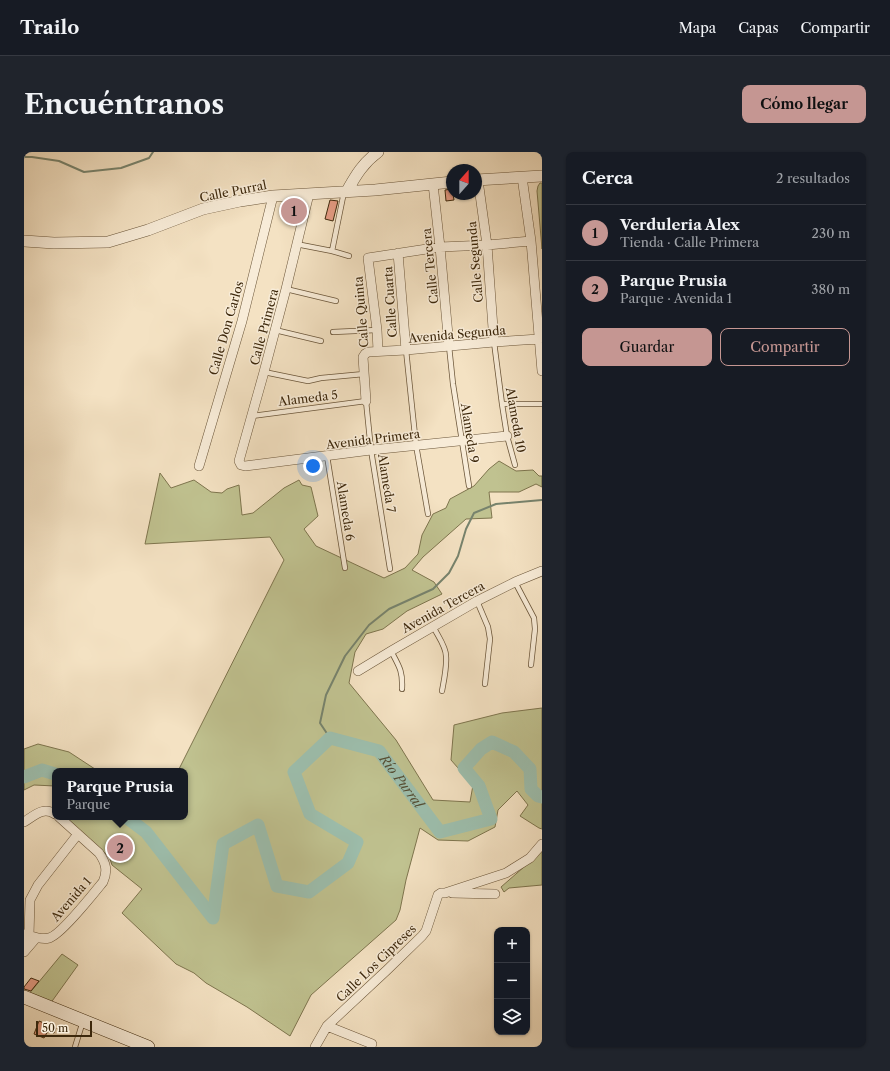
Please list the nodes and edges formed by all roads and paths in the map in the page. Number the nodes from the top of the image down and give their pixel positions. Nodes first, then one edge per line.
1 (378, 152) edge
2 (542, 176) edge
3 (522, 177) junction
4 (482, 180) edge
5 (446, 183) edge
6 (433, 184) junction
7 (346, 191) junction
8 (308, 194) junction
9 (273, 196) junction
10 (480, 200) edge
11 (24, 241) edge
12 (531, 241) junction
13 (296, 244) junction
14 (487, 245) junction
15 (440, 248) junction
16 (332, 251) junction
17 (398, 253) junction
18 (350, 256) dead end
19 (286, 289) junction
20 (336, 301) dead end
21 (540, 319) edge
22 (276, 330) junction
23 (377, 330) junction
24 (332, 332) dead end
25 (539, 340) junction
26 (321, 341) dead end
27 (494, 342) junction
28 (449, 346) junction
29 (406, 350) junction
30 (378, 351) junction
31 (542, 371) edge
32 (264, 372) junction
33 (364, 374) junction
34 (366, 401) junction
35 (502, 404) junction
36 (542, 404) edge
37 (252, 416) junction
38 (507, 436) junction
39 (461, 441) junction
40 (416, 445) junction
41 (371, 450) junction
42 (327, 456) junction
43 (241, 465) joint
44 (199, 466) dead end
45 (515, 466) dead end
46 (469, 486) dead end
47 (428, 514) dead end
48 (345, 568) dead end
49 (390, 569) dead end
50 (542, 571) edge
51 (515, 582) junction
52 (477, 601) junction
53 (433, 626) junction
54 (391, 650) junction
55 (531, 665) dead end
56 (358, 671) dead end
57 (485, 684) dead end
58 (402, 689) dead end
59 (442, 691) dead end
60 (52, 812) edge
61 (62, 820) edge
62 (24, 822) edge
63 (78, 834) junction
64 (542, 844) edge
65 (445, 893) junction
66 (495, 894) dead end
67 (28, 937) edge
68 (24, 952) edge
69 (24, 997) edge
70 (83, 1021) junction
71 (327, 1026) junction
72 (372, 1044) dead end
73 (75, 1047) edge
74 (148, 1047) edge
75 (315, 1047) edge

1 - 7 street
2 - 3 street
3 - 4 street
3 - 12 street
5 - 6 street, Calle Purral
6 - 7 street, Calle Purral
6 - 15 street, Calle Tercera
7 - 8 street, Calle Purral
7 - 16 lane
8 - 9 street, Calle Purral
8 - 13 street, Calle Primera
9 - 11 street, Calle Purral
9 - 44 street, Calle Don Carlos
10 - 14 street, Calle Segunda
12 - 14 street
12 - 21 street
13 - 16 lane
13 - 19 street, Calle Primera
14 - 15 street
14 - 27 street, Calle Segunda
15 - 17 street
15 - 28 street, Calle Tercera
16 - 18 lane
17 - 23 street, Calle Quinta
17 - 29 street, Calle Cuarta
19 - 20 lane
19 - 22 street, Calle Primera
21 - 25 street
22 - 26 lane
22 - 32 street, Calle Primera
23 - 24 lane
23 - 30 street, Calle Quinta
25 - 27 street, Avenida Segunda
25 - 31 street
27 - 28 street, Avenida Segunda
27 - 35 lane, Alameda 10
28 - 29 street, Avenida Segunda
28 - 39 lane, Alameda 9
29 - 30 street, Avenida Segunda
29 - 40 lane
30 - 33 street, Calle Quinta
32 - 33 lane
32 - 37 street, Calle Primera
33 - 34 street, Calle Quinta
34 - 37 lane, Alameda 5
34 - 41 lane, Alameda 7
35 - 36 lane
35 - 38 lane, Alameda 10
37 - 43 street, Calle Primera
38 - 39 street, Avenida Primera
38 - 45 lane, Alameda 10
39 - 40 street, Avenida Primera
39 - 46 lane, Alameda 9
40 - 41 street, Avenida Primera
40 - 47 lane
41 - 42 street, Avenida Primera
41 - 49 lane, Alameda 7
42 - 43 street, Avenida Primera
42 - 48 lane, Alameda 6
50 - 51 street, Avenida Tercera
51 - 52 street, Avenida Tercera
51 - 55 lane
52 - 53 street, Avenida Tercera
52 - 57 lane
53 - 54 street, Avenida Tercera
53 - 59 lane
54 - 56 street, Avenida Tercera
54 - 58 lane
60 - 62 street
61 - 63 street, Avenida 1
63 - 67 street
63 - 67 street, Avenida 1
64 - 65 street
65 - 66 street
65 - 71 street, Calle Los Cipreses
67 - 68 street
69 - 70 main road
70 - 73 lane
70 - 74 main road
71 - 72 street
71 - 75 street, Calle Los Cipreses

